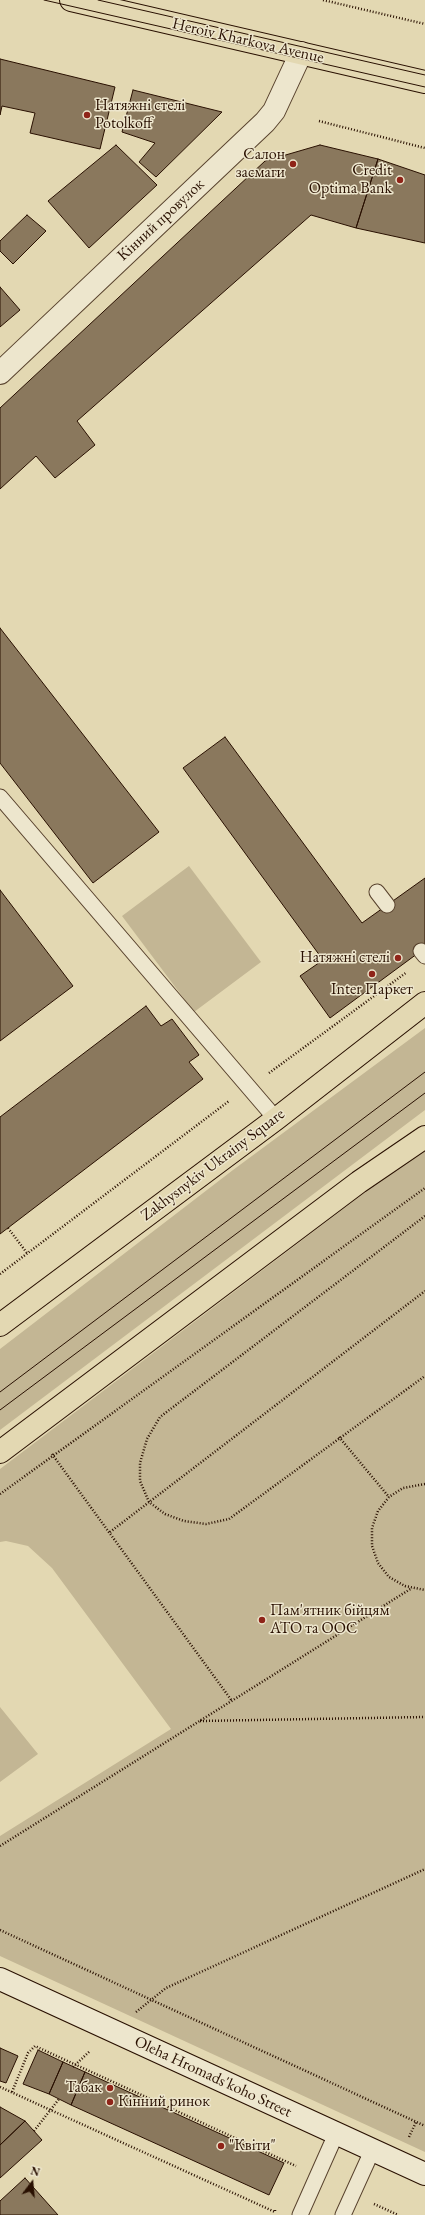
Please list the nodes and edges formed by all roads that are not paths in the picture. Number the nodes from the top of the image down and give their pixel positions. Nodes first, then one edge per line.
1 (70, 0) edge
2 (301, 53) junction
3 (425, 82) edge
4 (0, 373) edge
5 (0, 797) edge
6 (377, 892) dead end
7 (387, 905) dead end
8 (425, 1004) edge
9 (276, 1119) junction
10 (425, 1137) edge
11 (0, 1325) edge
12 (0, 1452) edge
13 (0, 1979) edge
14 (336, 2134) junction
15 (372, 2151) junction
16 (425, 2174) edge
17 (300, 2215) edge
18 (343, 2215) edge

1 - 2 main road, Heroiv Kharkova Avenue
2 - 3 main road, Heroiv Kharkova Avenue
2 - 4 main road, Кінний провулок
5 - 9 lane
6 - 7 lane
8 - 9 main road, Zakhysnykiv Ukrainy Square
9 - 11 main road, Zakhysnykiv Ukrainy Square
10 - 12 main road
13 - 14 main road, Oleha Hromadsʹkoho Street
14 - 15 main road, Oleha Hromadsʹkoho Street
14 - 17 lane
15 - 16 main road, Oleha Hromadsʹkoho Street
15 - 18 lane

